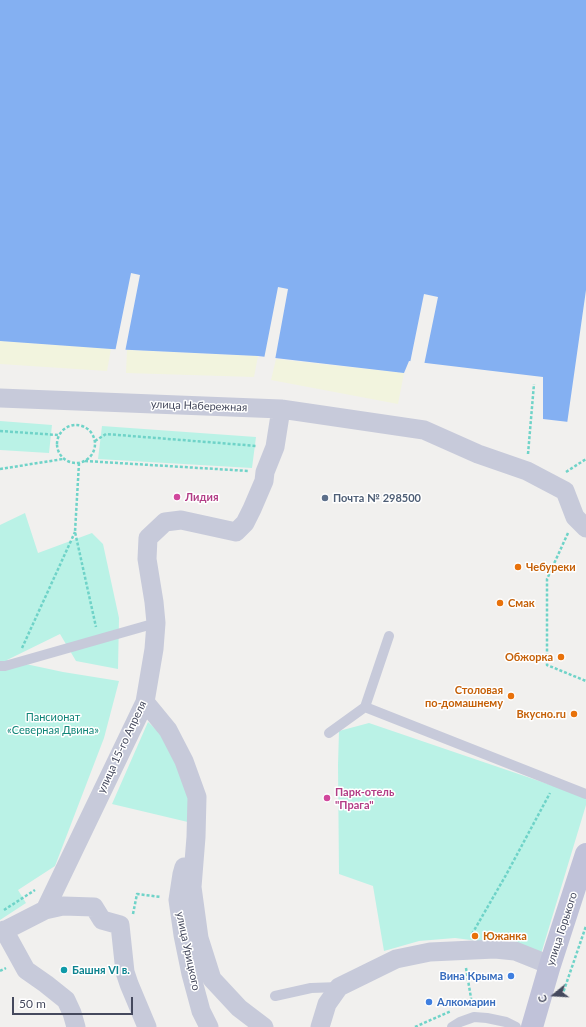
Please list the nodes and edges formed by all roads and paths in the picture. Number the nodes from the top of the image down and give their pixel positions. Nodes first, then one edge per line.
1 (534, 384) dead end
2 (0, 398) edge
3 (281, 409) junction
4 (0, 431) edge
5 (58, 435) junction
6 (277, 439) junction
7 (95, 441) junction
8 (63, 459) junction
9 (85, 461) junction
10 (79, 464) junction
11 (0, 469) edge
12 (526, 471) junction
13 (265, 472) junction
14 (580, 522) edge
15 (75, 532) junction
16 (156, 623) junction
17 (389, 636) dead end
18 (99, 639) junction
19 (14, 664) junction
20 (0, 666) edge
21 (586, 681) edge
22 (145, 702) junction
23 (366, 707) junction
24 (329, 733) dead end
25 (556, 782) junction
26 (586, 794) edge
27 (196, 827) junction
28 (586, 854) edge
29 (137, 894) dead end
30 (178, 900) junction
31 (44, 910) junction
32 (586, 926) edge
33 (2, 932) edge
34 (463, 950) junction
35 (550, 965) junction
36 (338, 987) junction
37 (276, 996) dead end
38 (562, 997) dead end
39 (472, 1002) junction
40 (458, 1008) dead end
41 (452, 1010) dead end
42 (474, 1017) junction
43 (76, 1027) edge
44 (148, 1027) edge
45 (209, 1027) edge
46 (264, 1027) edge
47 (320, 1027) edge
48 (415, 1027) edge
49 (452, 1027) edge
50 (516, 1027) edge
51 (532, 1027) edge

1 - 12 path
2 - 3 street, улица Набережная
3 - 6 street, улица 15-го Апреля
3 - 12 street, улица Набережная
4 - 5 path
5 - 7 path
5 - 8 path
6 - 7 path
6 - 13 street, улица 15-го Апреля
7 - 9 path
8 - 10 path
8 - 11 path
9 - 10 path
9 - 13 path
10 - 15 path
12 - 14 street
13 - 16 street, улица 15-го Апреля
14 - 21 path
15 - 18 path
15 - 19 path
16 - 18 lane
16 - 22 street, улица 15-го Апреля
17 - 23 lane
18 - 19 lane
19 - 20 lane
22 - 27 street
22 - 31 street, улица 15-го Апреля
23 - 24 lane
23 - 25 lane
25 - 26 lane
25 - 34 path
27 - 30 street, улица Урицкого
27 - 46 street
28 - 35 main road, улица Горького
29 - 30 path
30 - 45 street, улица Урицкого
31 - 33 street
31 - 44 street
32 - 38 path
33 - 43 street
34 - 35 street
34 - 36 street
34 - 39 path
35 - 51 main road, улица Горького
36 - 37 lane
36 - 47 street
39 - 40 path
39 - 42 path
41 - 48 path
42 - 49 lane
42 - 50 lane

